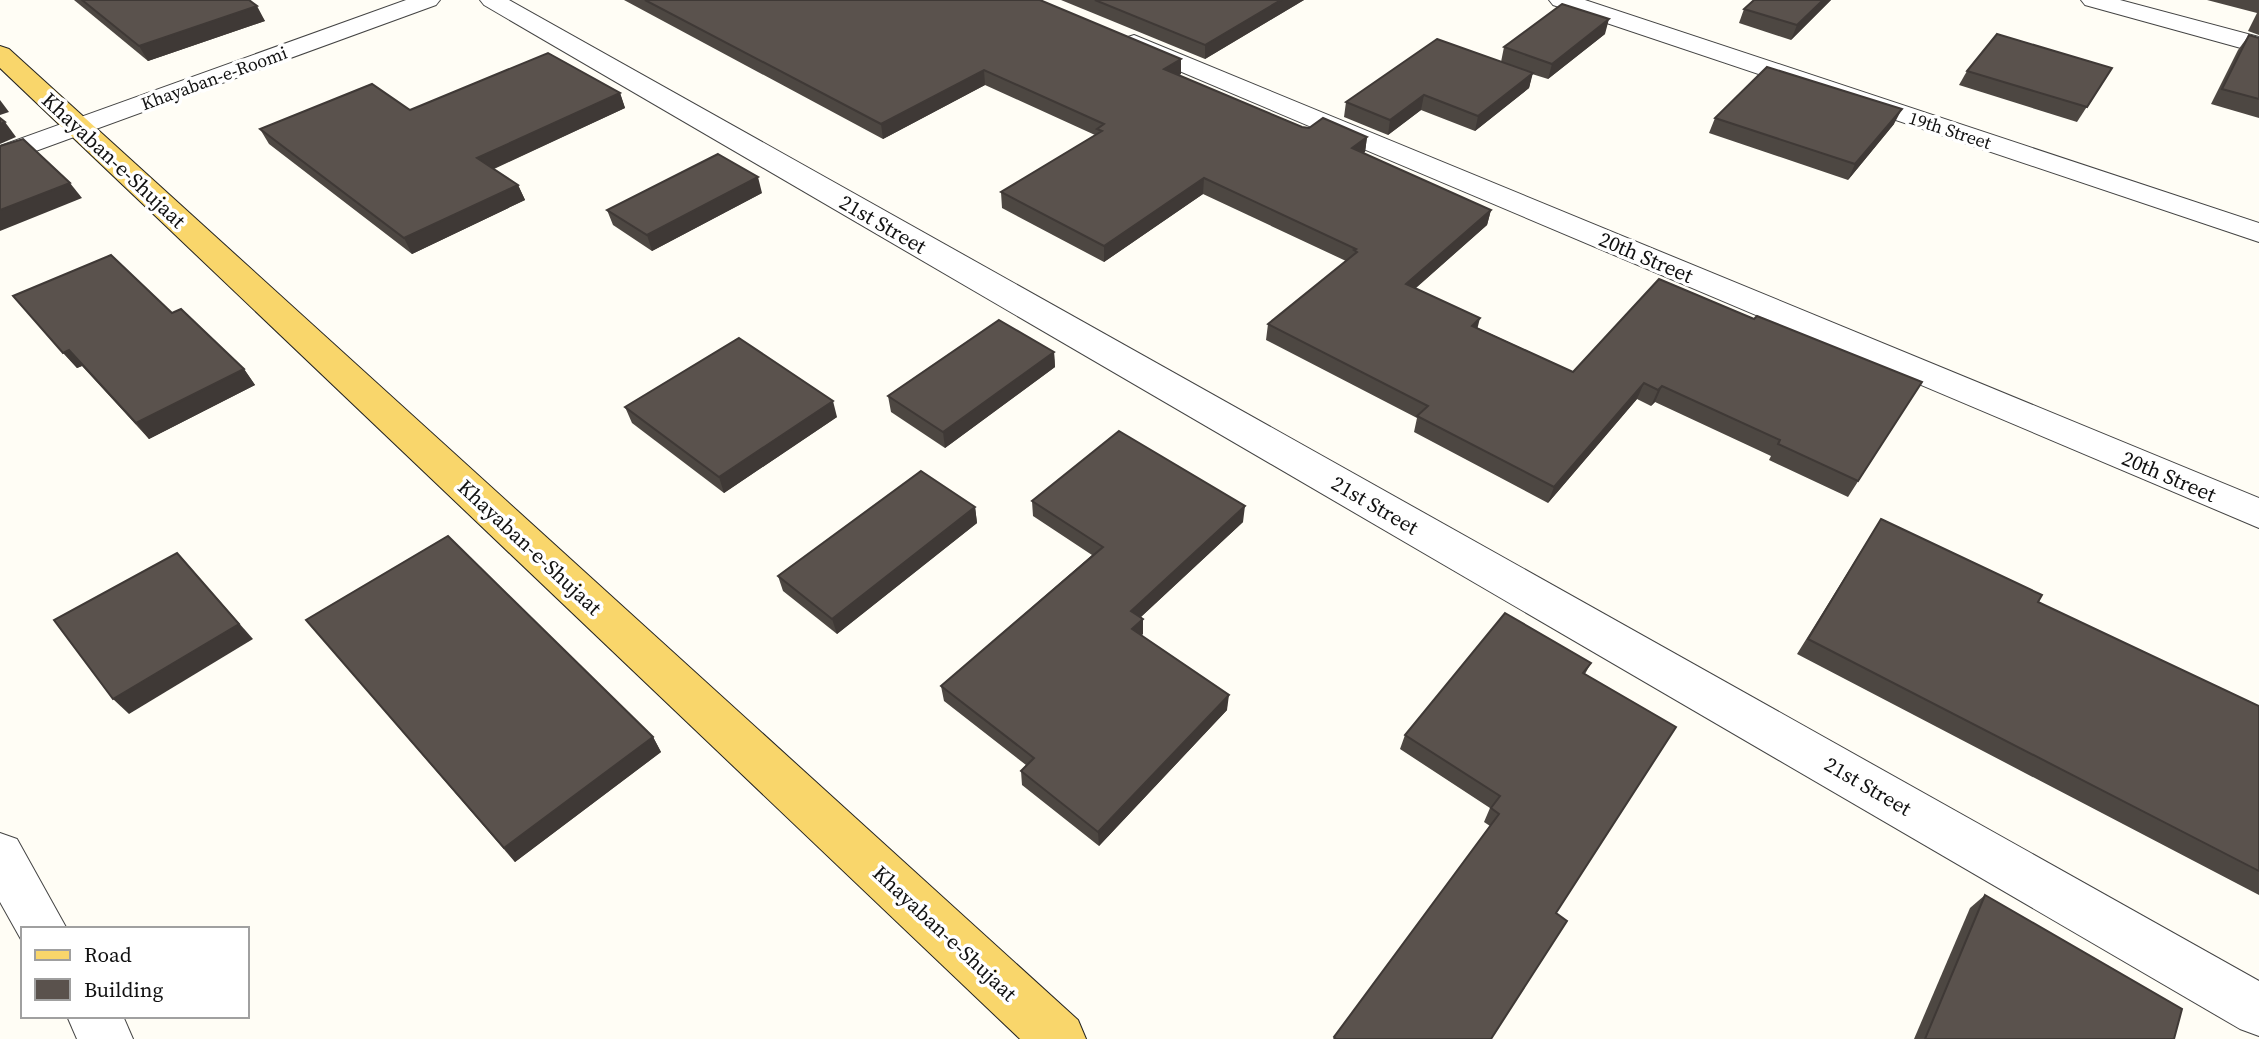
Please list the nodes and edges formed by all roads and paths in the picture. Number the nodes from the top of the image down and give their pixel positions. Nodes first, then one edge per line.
1 (381, 0) edge
2 (428, 0) edge
3 (492, 0) edge
4 (1561, 0) edge
5 (2093, 0) edge
6 (1110, 32) edge
7 (2259, 46) edge
8 (0, 54) edge
9 (72, 121) junction
10 (0, 137) edge
11 (0, 156) edge
12 (2259, 233) edge
13 (2259, 514) edge
14 (0, 855) edge
15 (41, 927) edge
16 (2259, 1010) edge
17 (94, 1018) edge
18 (106, 1039) edge
19 (1059, 1039) edge

1 - 9 street, Khayaban-e-Roomi
2 - 9 street, Khayaban-e-Roomi
3 - 16 street, 21st Street
4 - 12 street, 19th Street
5 - 7 street
6 - 13 street, 20th Street
8 - 9 main road, Khayaban-e-Shujaat
9 - 10 street, Khayaban-e-Roomi
9 - 11 street, Khayaban-e-Roomi
9 - 19 main road, Khayaban-e-Shujaat
14 - 15 street
17 - 18 street

